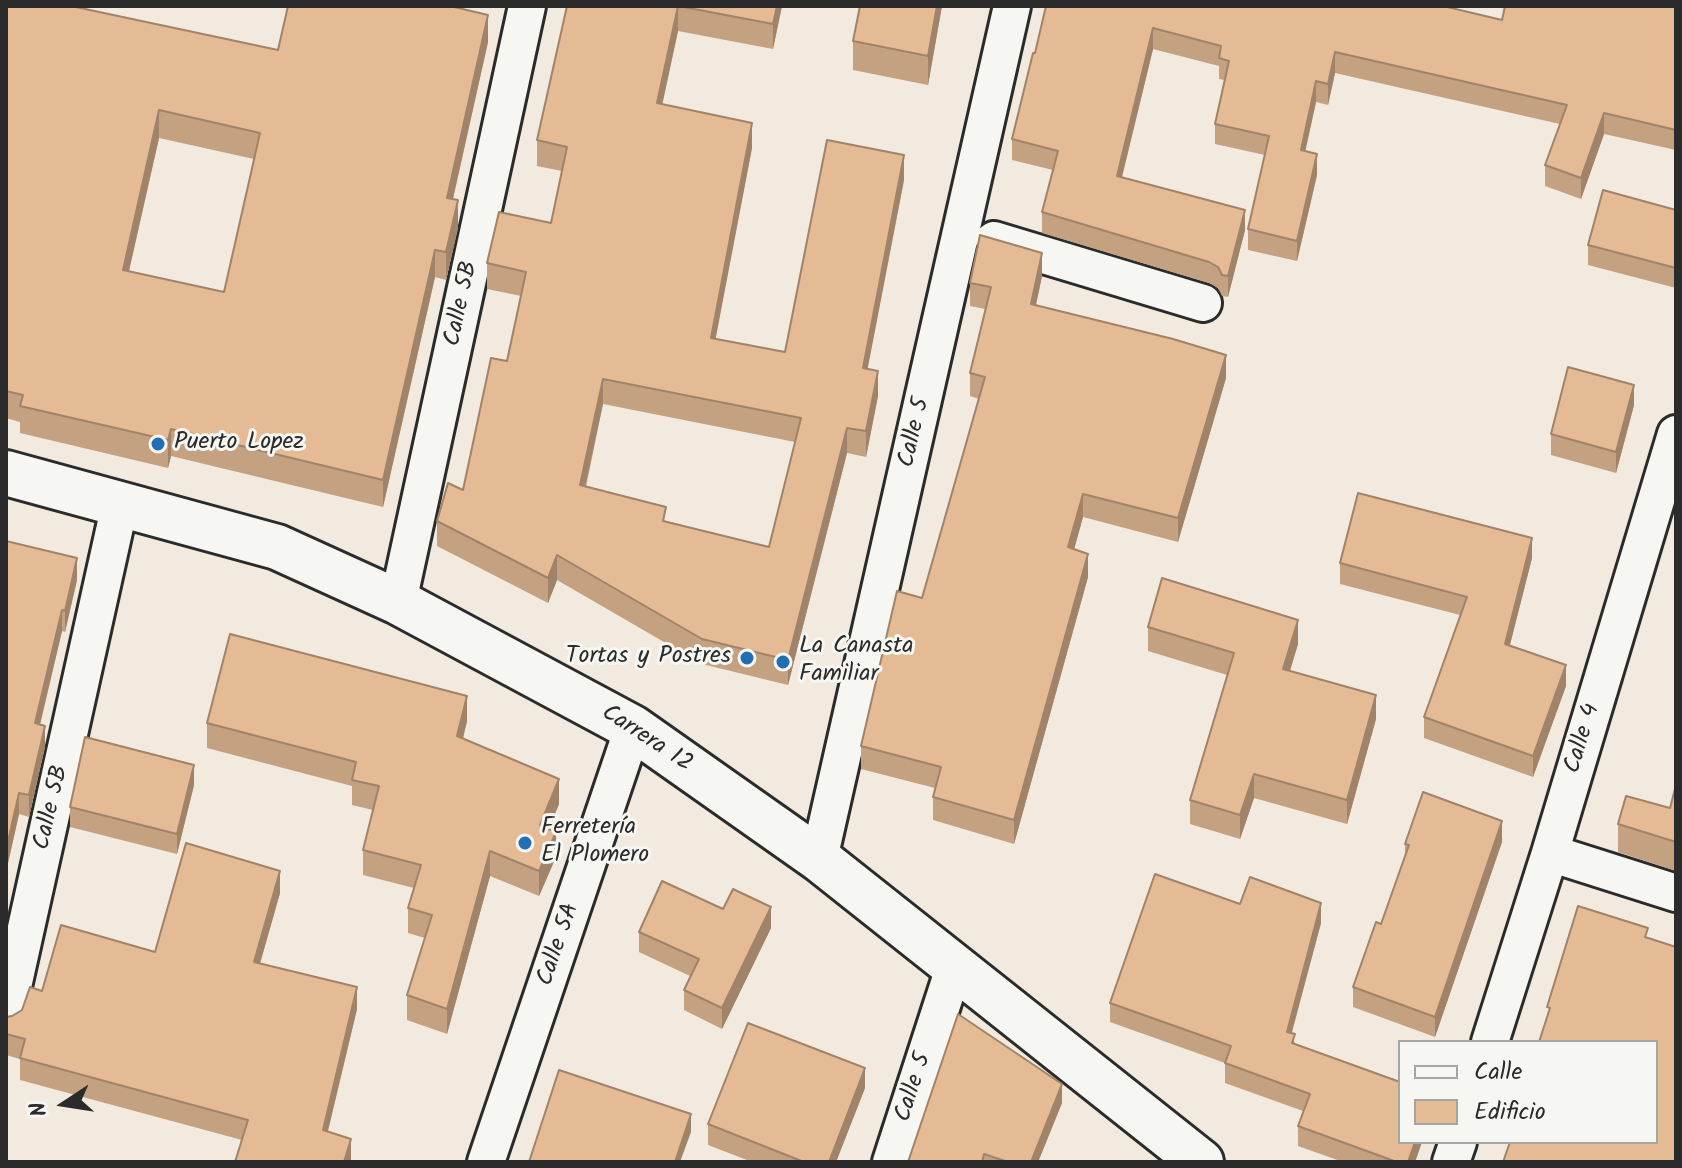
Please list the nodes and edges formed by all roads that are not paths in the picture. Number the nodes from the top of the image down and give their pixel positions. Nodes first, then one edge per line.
1 (527, 6) edge
2 (1012, 6) edge
3 (961, 230) junction
4 (1203, 303) dead end
5 (1676, 434) edge
6 (6, 473) edge
7 (120, 504) junction
8 (398, 602) junction
9 (633, 728) junction
10 (1550, 853) junction
11 (819, 859) junction
12 (1676, 893) edge
13 (954, 968) junction
14 (6, 1018) edge
15 (1491, 1040) edge
16 (486, 1162) edge
17 (891, 1162) edge
18 (1201, 1162) edge

1 - 8 street, Calle 5B
2 - 3 street, Calle 5
3 - 4 street
3 - 11 street, Calle 5
5 - 10 street, Calle 4
6 - 7 main road, Carrera 12
7 - 8 main road, Carrera 12
7 - 14 street, Calle 5B
8 - 9 main road, Carrera 12
9 - 11 main road, Carrera 12
9 - 16 street, Calle 5A
10 - 12 street
10 - 15 street, Calle 4
11 - 13 main road, Carrera 12
13 - 17 street, Calle 5
13 - 18 main road, Carrera 12

